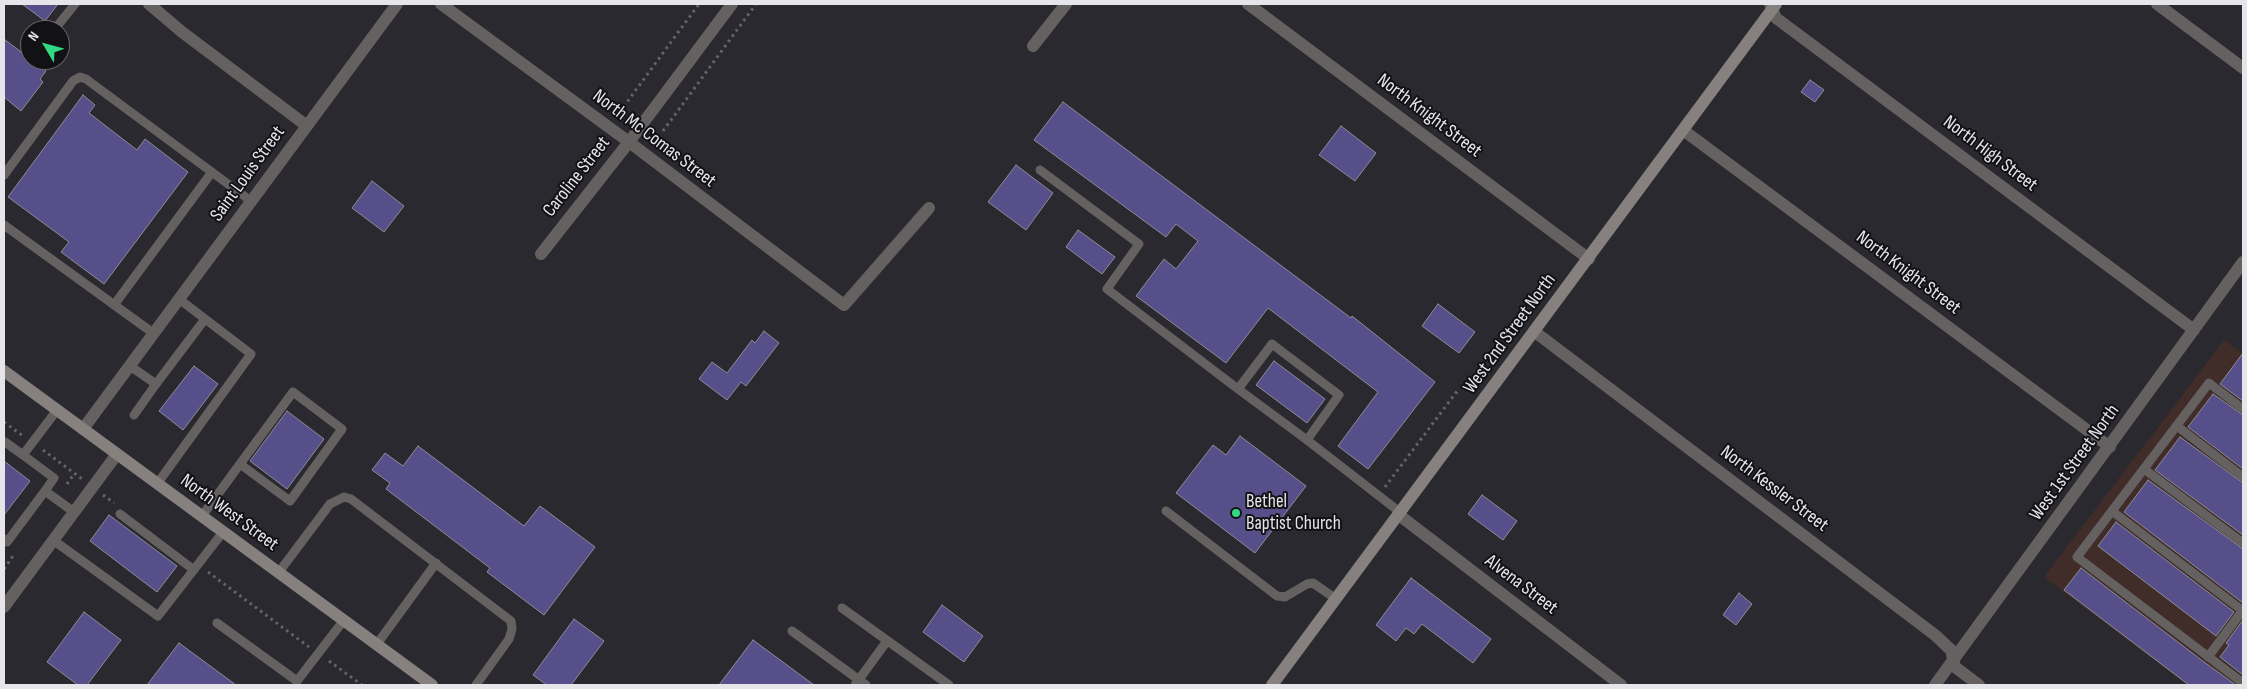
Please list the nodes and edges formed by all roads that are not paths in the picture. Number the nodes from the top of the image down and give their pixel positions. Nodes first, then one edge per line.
1 (75, 4) edge
2 (149, 4) edge
3 (397, 4) edge
4 (441, 4) edge
5 (732, 4) edge
6 (1066, 4) edge
7 (1248, 4) edge
8 (2157, 4) edge
9 (1773, 6) edge
10 (62, 20) edge
11 (1033, 46) dead end
12 (2243, 68) edge
13 (307, 126) junction
14 (1683, 130) junction
15 (629, 142) junction
16 (1040, 170) dead end
17 (212, 172) junction
18 (4, 175) edge
19 (251, 201) junction
20 (929, 208) dead end
21 (4, 225) edge
22 (541, 254) dead end
23 (1589, 258) junction
24 (2243, 262) edge
25 (179, 299) junction
26 (114, 305) junction
27 (205, 319) junction
28 (2194, 330) junction
29 (1535, 332) junction
30 (154, 333) junction
31 (130, 366) junction
32 (4, 371) edge
33 (156, 384) junction
34 (1238, 389) junction
35 (2243, 409) edge
36 (57, 410) junction
37 (134, 415) dead end
38 (2176, 426) junction
39 (83, 429) junction
40 (1307, 440) junction
41 (4, 443) edge
42 (2110, 447) junction
43 (117, 454) junction
44 (23, 455) junction
45 (240, 464) junction
46 (2144, 469) junction
47 (2243, 477) edge
48 (158, 484) junction
49 (44, 491) junction
50 (1166, 511) dead end
51 (74, 512) junction
52 (2112, 512) junction
53 (120, 514) dead end
54 (1400, 514) junction
55 (202, 516) junction
56 (223, 532) junction
57 (4, 539) edge
58 (53, 540) junction
59 (2243, 543) edge
60 (436, 563) junction
61 (194, 570) junction
62 (279, 572) junction
63 (1336, 599) junction
64 (4, 606) edge
65 (842, 608) dead end
66 (2243, 611) edge
67 (344, 620) junction
68 (217, 623) dead end
69 (792, 631) dead end
70 (887, 641) junction
71 (377, 644) junction
72 (2208, 657) junction
73 (1954, 660) junction
74 (295, 683) edge
75 (2243, 683) edge
76 (860, 684) edge
77 (432, 685) edge
78 (476, 685) edge
79 (948, 685) edge
80 (1272, 685) edge
81 (1621, 685) edge
82 (1935, 685) edge
83 (1979, 685) edge

1 - 10 lane
2 - 13 street
3 - 13 street, Saint Louis Street
4 - 15 street, North Mc Comas Street
5 - 15 street, Caroline Street
6 - 11 street
7 - 23 street, North Knight Street
8 - 12 street
9 - 14 street, West 2nd Street North
9 - 28 street, North High Street
13 - 19 street, Saint Louis Street
14 - 23 street, West 2nd Street North
14 - 42 street, North Knight Street
15 - 20 street, North Mc Comas Street
15 - 22 street, Caroline Street
16 - 34 lane
17 - 18 lane
17 - 19 lane
17 - 26 lane
19 - 25 street, Saint Louis Street
21 - 26 lane
23 - 29 street, West 2nd Street North
24 - 28 street, West 1st Street North
25 - 27 lane
25 - 30 street, Saint Louis Street
26 - 30 lane
27 - 33 lane
27 - 48 lane
28 - 42 street, West 1st Street North
29 - 54 street, West 2nd Street North
29 - 73 street, North Kessler Street
30 - 31 street, Saint Louis Street
31 - 33 lane
31 - 39 street, Saint Louis Street
32 - 36 street, North West Street
33 - 37 lane
34 - 40 lane
34 - 40 lane
35 - 38 lane
36 - 39 street, North West Street
36 - 44 lane
38 - 46 lane
38 - 47 lane
39 - 43 street, North West Street
40 - 54 lane
41 - 44 lane
42 - 73 street, West 1st Street North
43 - 48 street, North West Street
43 - 51 street
44 - 49 lane
45 - 45 lane
45 - 55 lane
46 - 52 lane
46 - 59 lane
48 - 55 street, North West Street
49 - 51 lane
49 - 57 lane
50 - 63 lane
51 - 58 street
52 - 66 lane
52 - 72 lane
53 - 61 lane
54 - 63 street, West 2nd Street North
54 - 81 street, Alvena Street
55 - 56 street, North West Street
56 - 61 lane
56 - 62 street, North West Street
58 - 61 lane
58 - 64 street
60 - 62 lane
60 - 71 lane
60 - 78 lane
62 - 67 street, North West Street
63 - 80 street, West 2nd Street North
65 - 70 lane
66 - 72 lane
67 - 71 street, North West Street
67 - 74 lane
68 - 74 lane
69 - 76 lane
70 - 76 lane
70 - 79 lane
71 - 77 street, North West Street
72 - 75 lane
73 - 82 street, West 1st Street North
73 - 83 street, North Kessler Street

